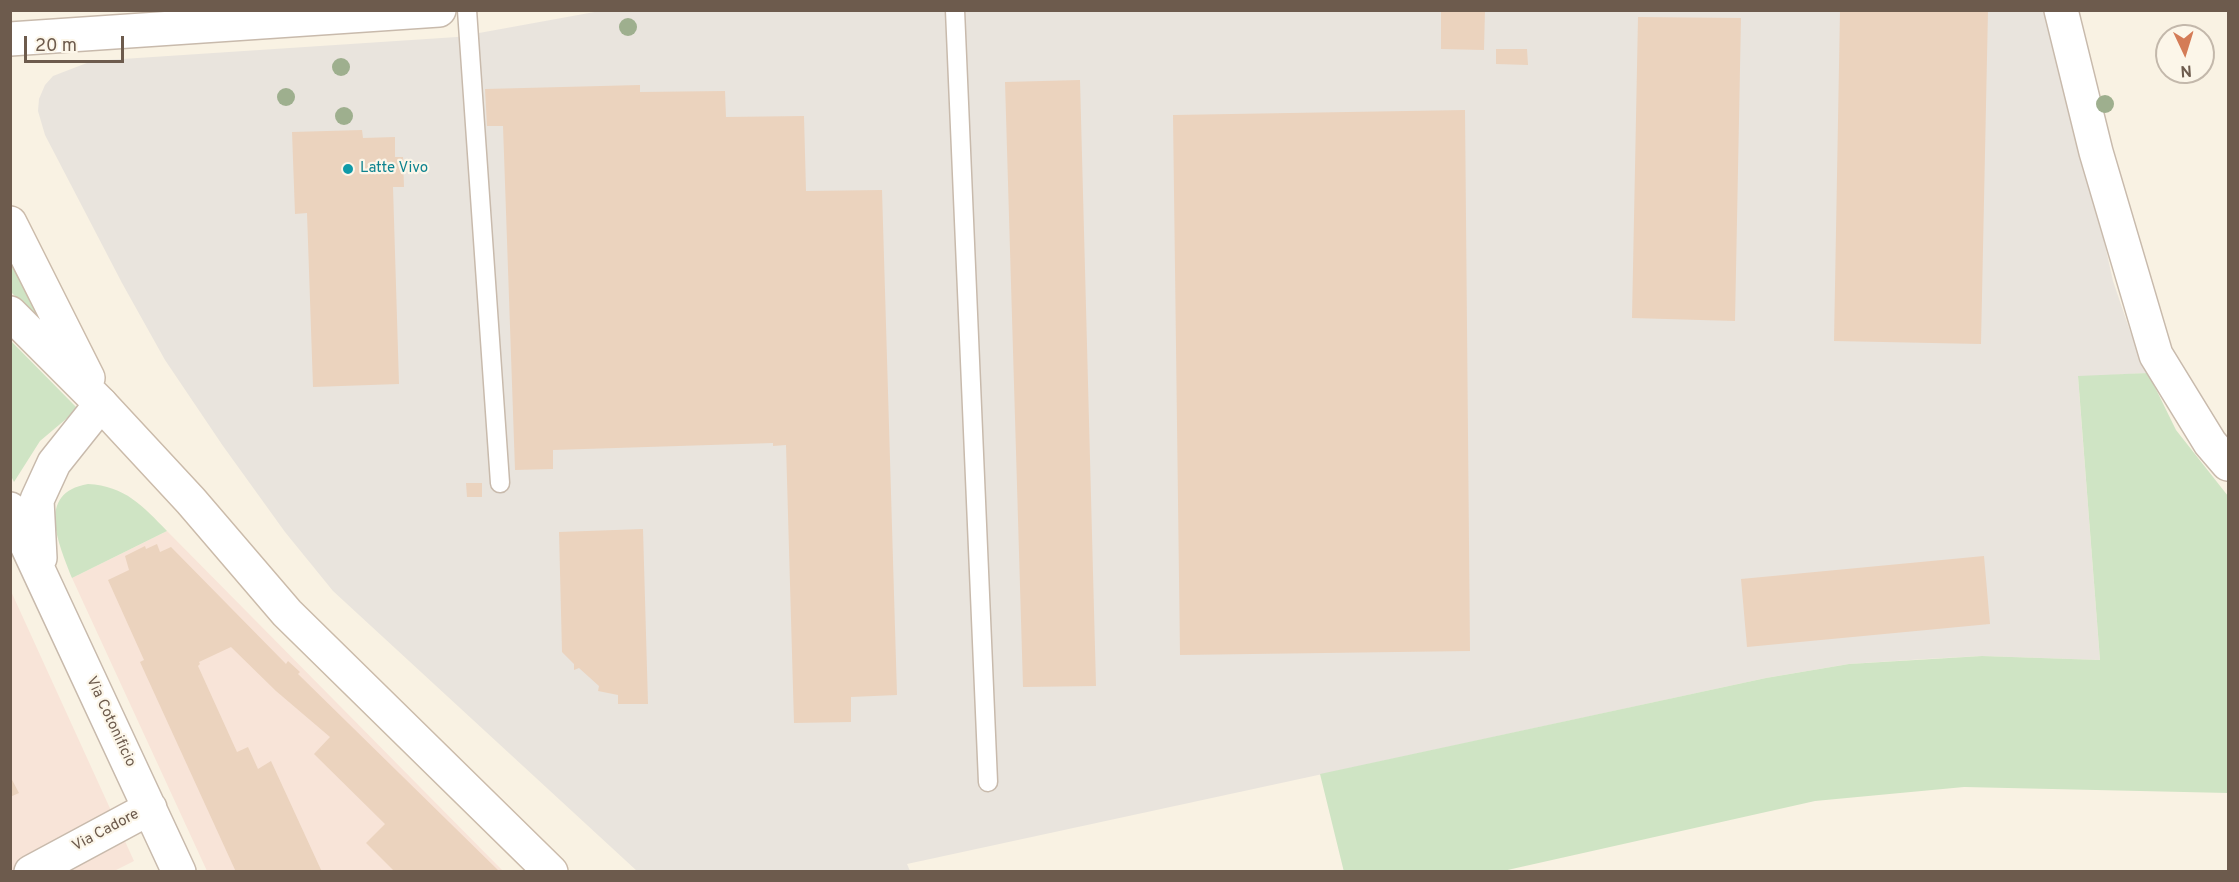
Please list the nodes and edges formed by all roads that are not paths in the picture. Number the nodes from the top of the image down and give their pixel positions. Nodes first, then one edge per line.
1 (439, 10) edge
2 (467, 10) edge
3 (955, 10) edge
4 (2061, 10) edge
5 (10, 39) edge
6 (10, 223) edge
7 (10, 313) edge
8 (101, 404) junction
9 (2229, 464) edge
10 (500, 483) dead end
11 (10, 509) edge
12 (40, 572) junction
13 (988, 782) dead end
14 (150, 808) junction
15 (31, 872) edge
16 (178, 872) edge
17 (550, 872) edge

1 - 5 street
2 - 10 lane
3 - 13 lane
4 - 9 street
6 - 8 street
7 - 8 street
8 - 12 street, Via Cotonificio
8 - 17 street
11 - 12 street, Via Cotonificio
12 - 14 street, Via Cotonificio
14 - 15 street, Via Cadore
14 - 16 street, Via Cotonificio

